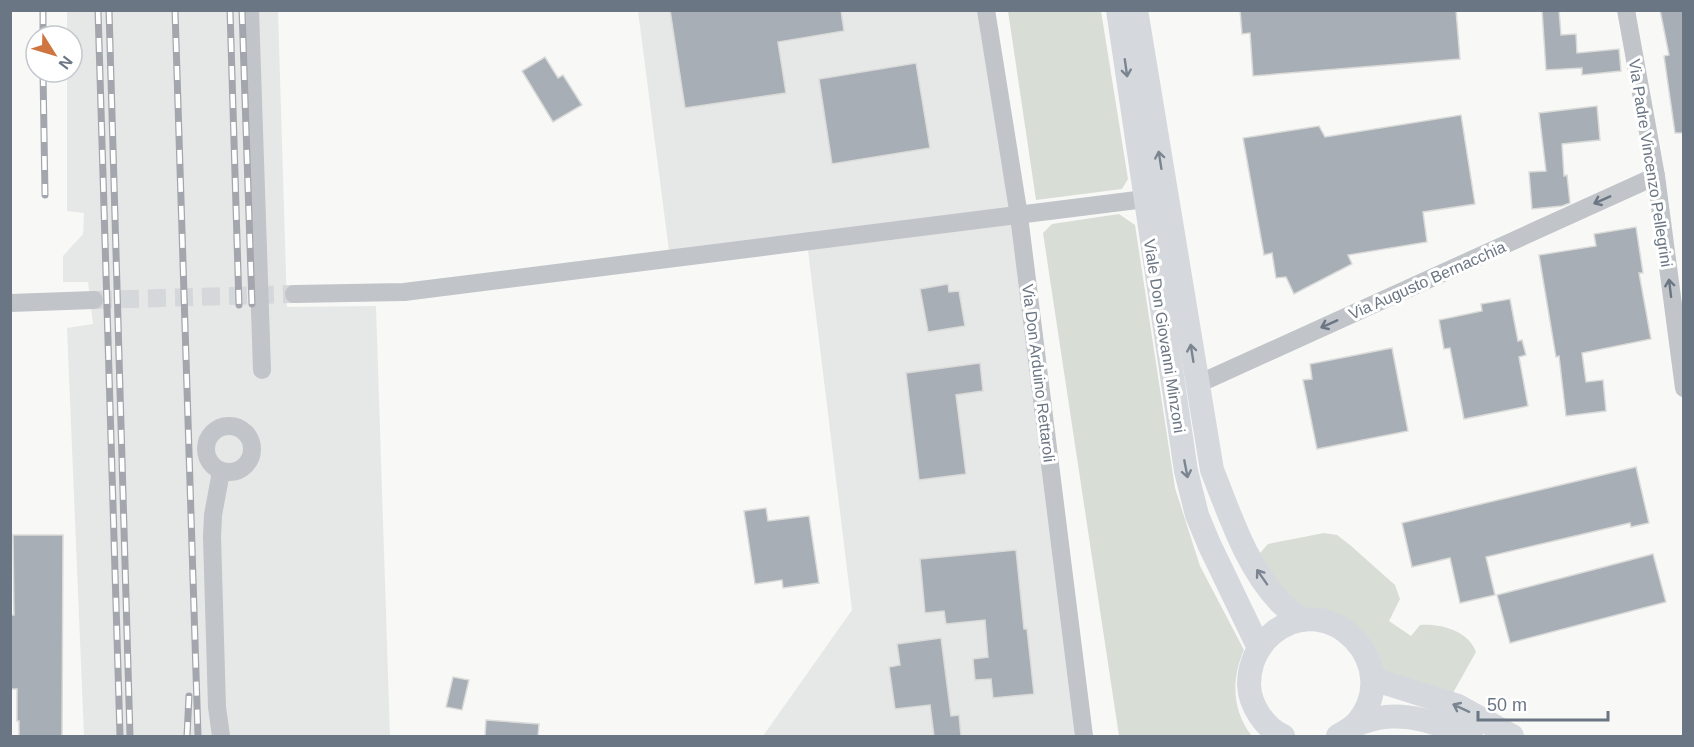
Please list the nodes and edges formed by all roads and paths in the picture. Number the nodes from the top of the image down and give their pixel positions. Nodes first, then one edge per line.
1 (250, 10) edge
2 (986, 10) edge
3 (1118, 10) edge
4 (1136, 10) edge
5 (1626, 10) edge
6 (1656, 176) junction
7 (1145, 200) junction
8 (1019, 216) junction
9 (294, 294) tunnel mouth
10 (94, 300) tunnel mouth
11 (10, 303) edge
12 (262, 370) dead end
13 (1198, 384) junction
14 (1683, 388) edge
15 (222, 472) dead end
16 (1300, 620) junction
17 (1259, 648) junction
18 (1372, 679) junction
19 (1347, 731) edge
20 (1272, 733) edge
21 (221, 736) edge
22 (1084, 736) edge
23 (1471, 736) edge
24 (1512, 736) edge

1 - 12 street
2 - 8 street, Via Don Arduino Rettaroli
3 -> 7 main road, Viale Don Giovanni Minzoni
13 -> 4 main road, Viale Don Giovanni Minzoni
5 - 6 street, Via Padre Vincenzo Pellegrini
6 -> 13 street, Via Augusto Bernacchia
14 -> 6 street, Via Padre Vincenzo Pellegrini
7 - 8 street
7 -> 17 main road, Viale Don Giovanni Minzoni
8 - 9 street
8 - 22 street, Via Don Arduino Rettaroli
10 - 11 street
16 -> 13 main road, Viale Don Giovanni Minzoni
15 - 21 street
16 - 17 main road
16 - 18 main road
17 - 20 main road
18 - 19 main road
24 -> 18 main road
19 - 23 main road

